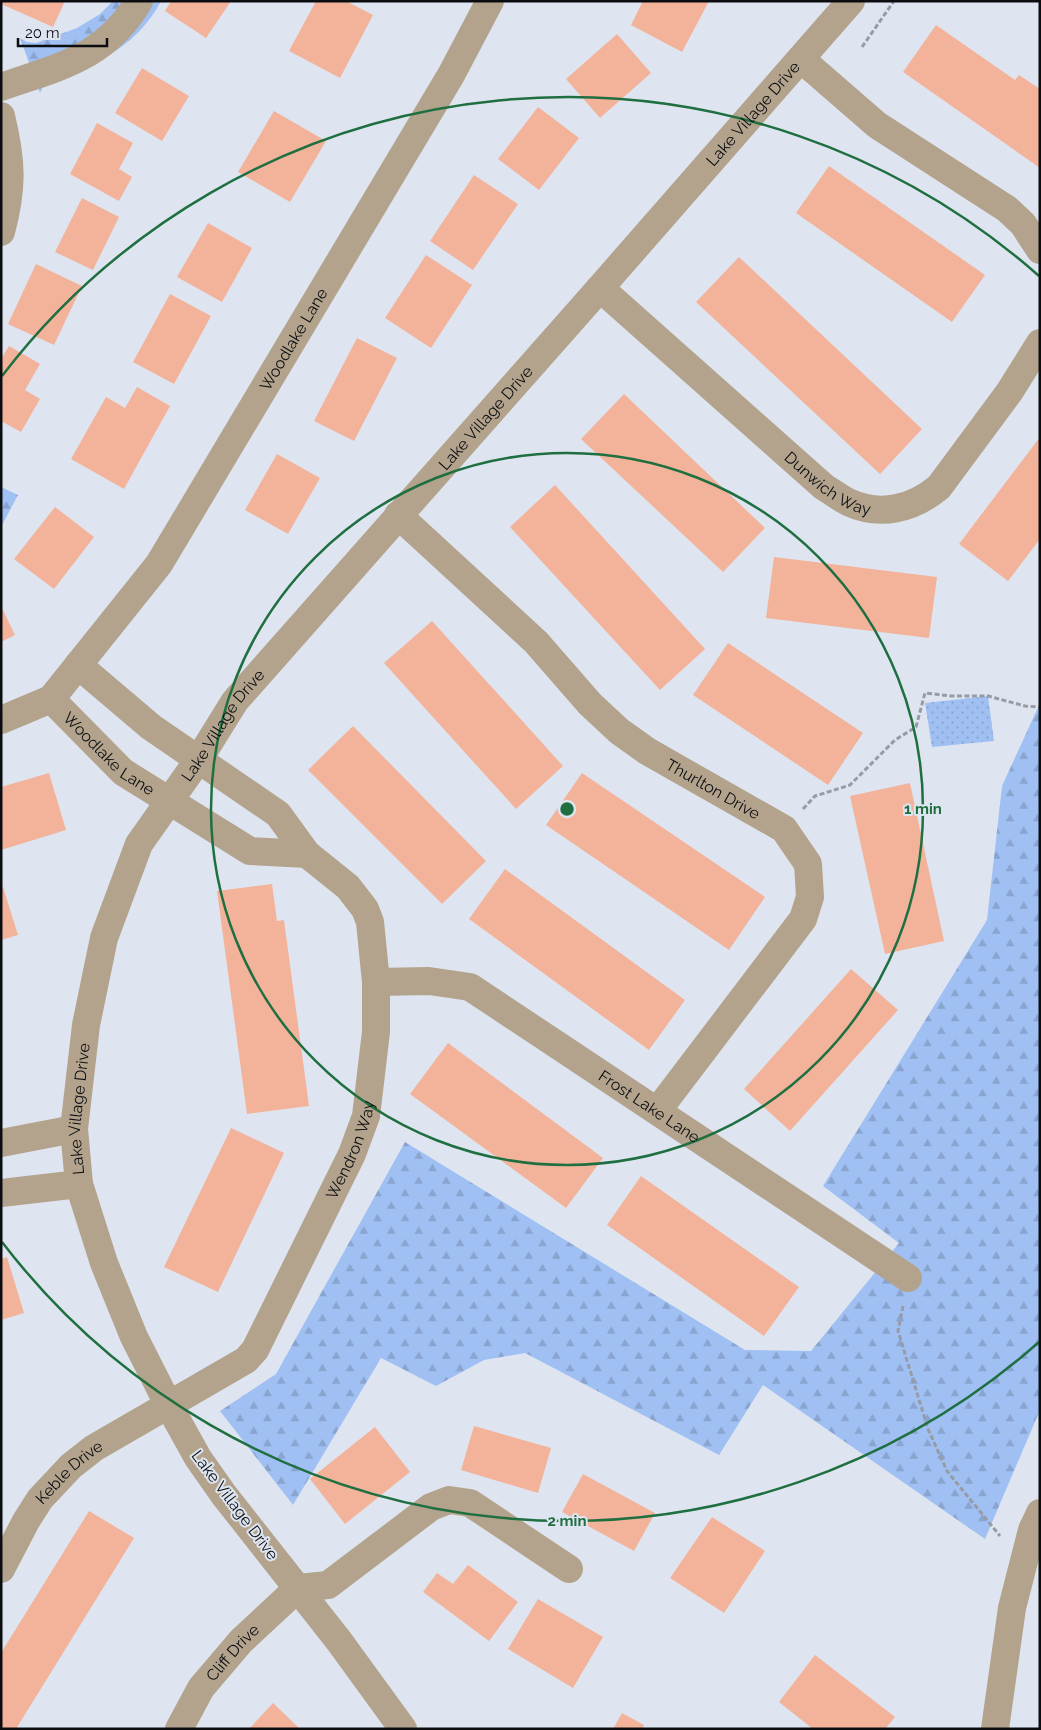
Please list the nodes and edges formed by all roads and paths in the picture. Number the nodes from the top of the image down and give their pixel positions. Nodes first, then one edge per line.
1 (139, 1) edge
2 (490, 1) edge
3 (851, 1) edge
4 (894, 1) edge
5 (862, 47) dead end
6 (801, 59) junction
7 (1, 87) edge
8 (1, 116) edge
9 (1, 232) edge
10 (1040, 250) edge
11 (600, 288) junction
12 (1040, 343) edge
13 (398, 515) junction
14 (78, 665) junction
15 (51, 699) junction
16 (1040, 707) edge
17 (1, 720) edge
18 (199, 759) junction
19 (170, 803) junction
20 (784, 829) junction
21 (307, 854) junction
22 (376, 982) junction
23 (658, 1110) junction
24 (74, 1129) junction
25 (1, 1144) edge
26 (78, 1184) junction
27 (1, 1192) edge
28 (908, 1278) joint
29 (168, 1404) junction
30 (1040, 1513) edge
31 (1000, 1536) dead end
32 (1, 1569) edge
33 (570, 1569) dead end
34 (298, 1588) junction
35 (179, 1729) edge
36 (403, 1729) edge
37 (995, 1729) edge

1 - 7 street
2 - 14 street, Woodlake Lane
3 - 6 street, Lake Village Drive
4 - 5 path
6 - 10 street
6 - 11 street, Lake Village Drive
8 - 9 street
11 - 12 street, Dunwich Way
11 - 13 street, Lake Village Drive
13 - 18 street, Lake Village Drive
13 - 20 street, Thurlton Drive
14 - 15 street, Woodlake Lane
14 - 18 street
15 - 17 street, Woodlake Lane
15 - 19 street, Woodlake Lane
16 - 20 path
18 - 19 street, Lake Village Drive
18 - 21 street, Wendron Way
19 - 21 street
19 - 24 street, Lake Village Drive
20 - 23 street, Thurlton Drive
21 - 22 street, Wendron Way
22 - 23 street, Frost Lake Lane
22 - 29 street, Wendron Way
23 - 28 street, Frost Lake Lane
24 - 25 street
24 - 26 street, Lake Village Drive
26 - 27 street
26 - 29 street, Lake Village Drive
28 - 31 path
29 - 32 street, Keble Drive
29 - 34 street, Lake Village Drive
30 - 37 street
33 - 34 street
34 - 35 street, Cliff Drive
34 - 36 street, Lake Village Drive

